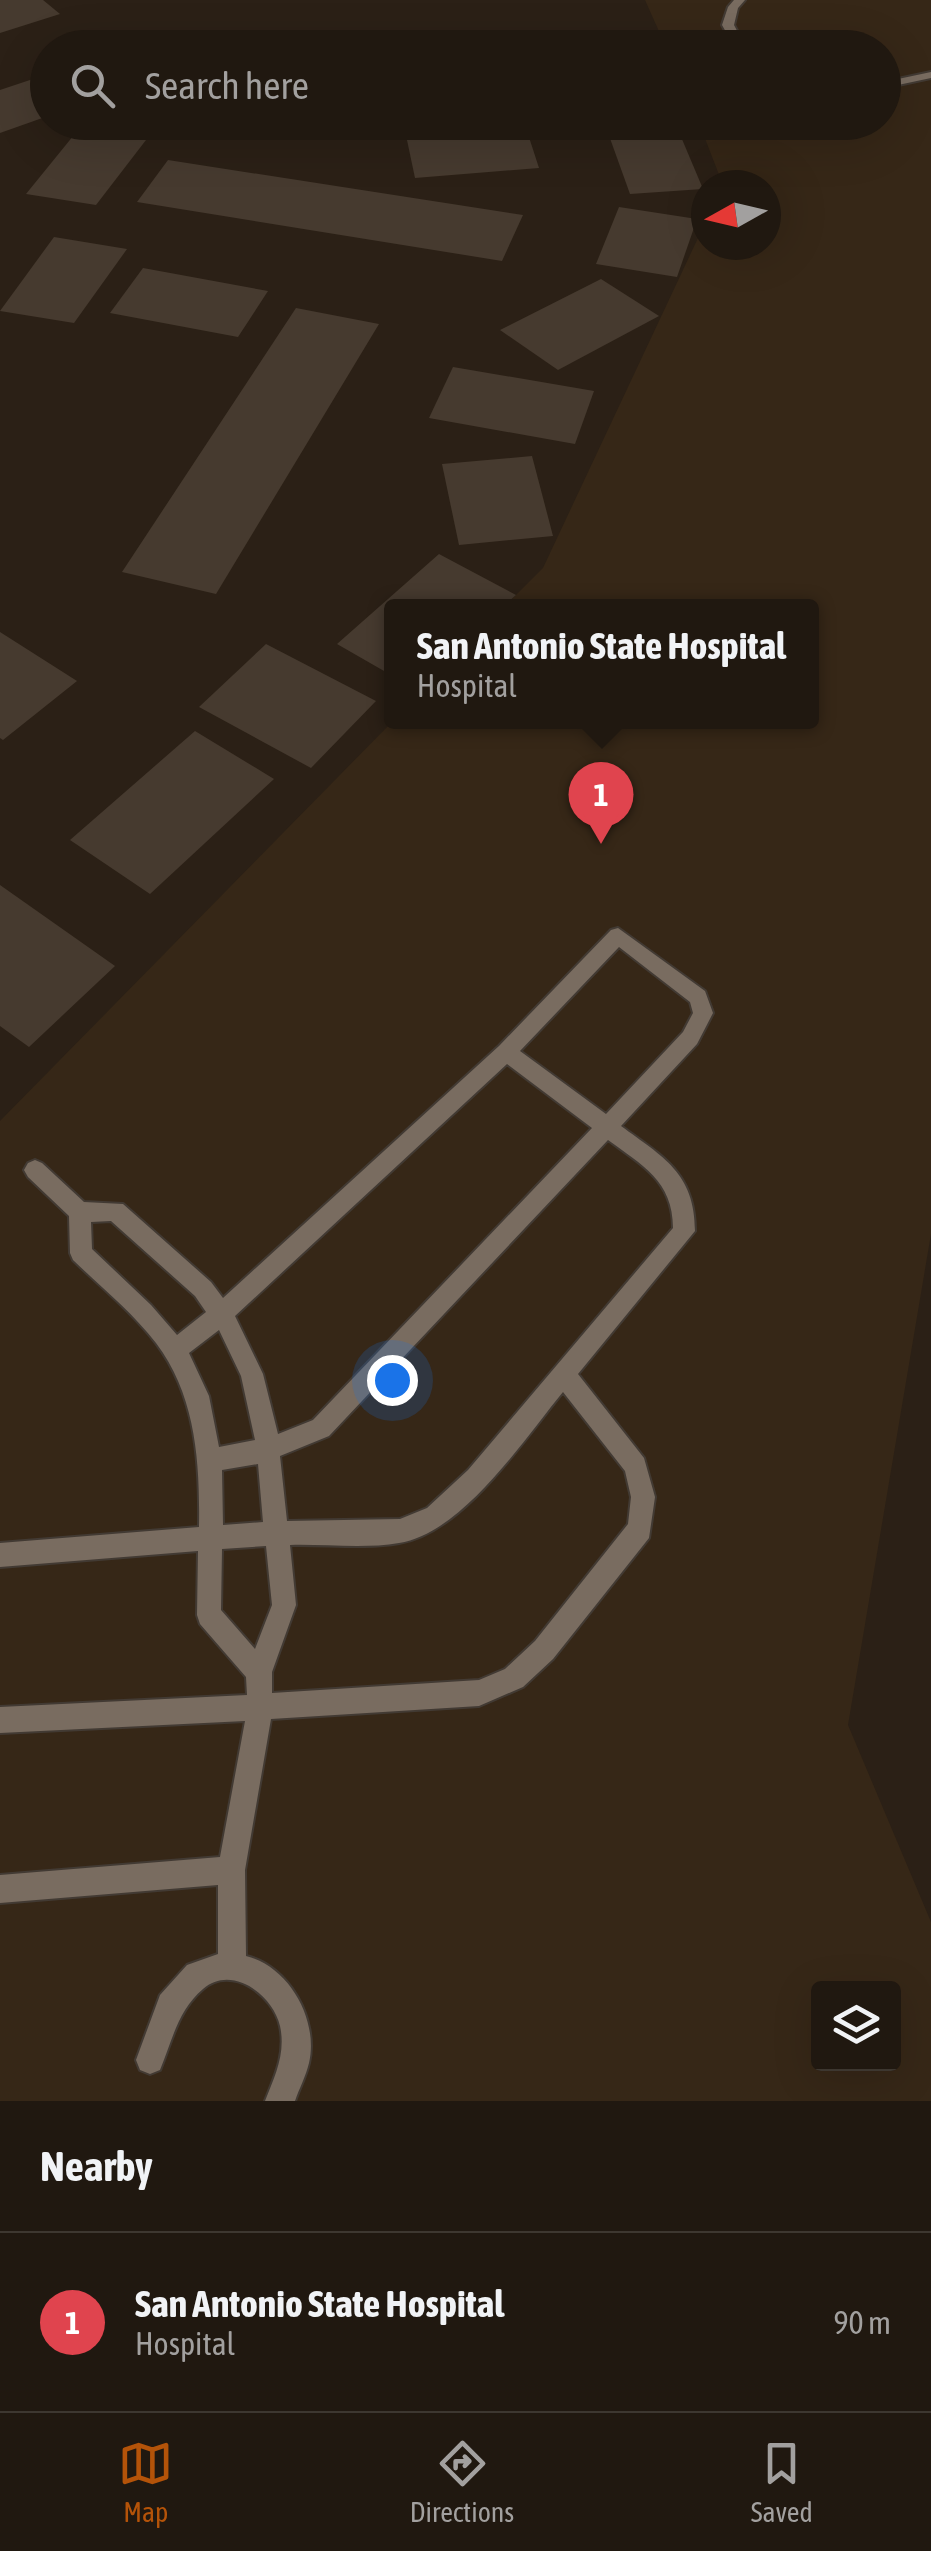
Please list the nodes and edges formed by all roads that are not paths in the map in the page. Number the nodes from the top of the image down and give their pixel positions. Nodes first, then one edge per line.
1 (740, 0) edge
2 (731, 30) edge
3 (931, 74) edge
4 (901, 81) edge
5 (506, 1052) junction
6 (607, 1128) junction
7 (35, 1170) dead end
8 (80, 1212) junction
9 (221, 1314) junction
10 (174, 1351) junction
11 (564, 1374) junction
12 (267, 1450) junction
13 (209, 1461) junction
14 (276, 1533) junction
15 (208, 1537) junction
16 (0, 1555) edge
17 (260, 1672) junction
18 (260, 1707) junction
19 (0, 1720) edge
20 (231, 1870) junction
21 (0, 1889) edge
22 (232, 1963) junction
23 (150, 2060) dead end
24 (280, 2101) edge

1 - 2 lane
3 - 4 lane
5 - 6 lane
5 - 6 lane
5 - 9 lane
6 - 11 lane
6 - 12 lane
7 - 8 lane
8 - 9 lane
8 - 10 lane
9 - 10 lane
9 - 12 lane
10 - 13 lane
11 - 14 lane
11 - 18 lane
12 - 13 lane
12 - 14 lane
13 - 15 lane
14 - 15 lane
14 - 17 lane
15 - 16 lane
15 - 17 lane
17 - 18 lane
18 - 19 lane
18 - 20 lane
20 - 21 lane
20 - 22 lane
22 - 23 lane
22 - 24 lane

